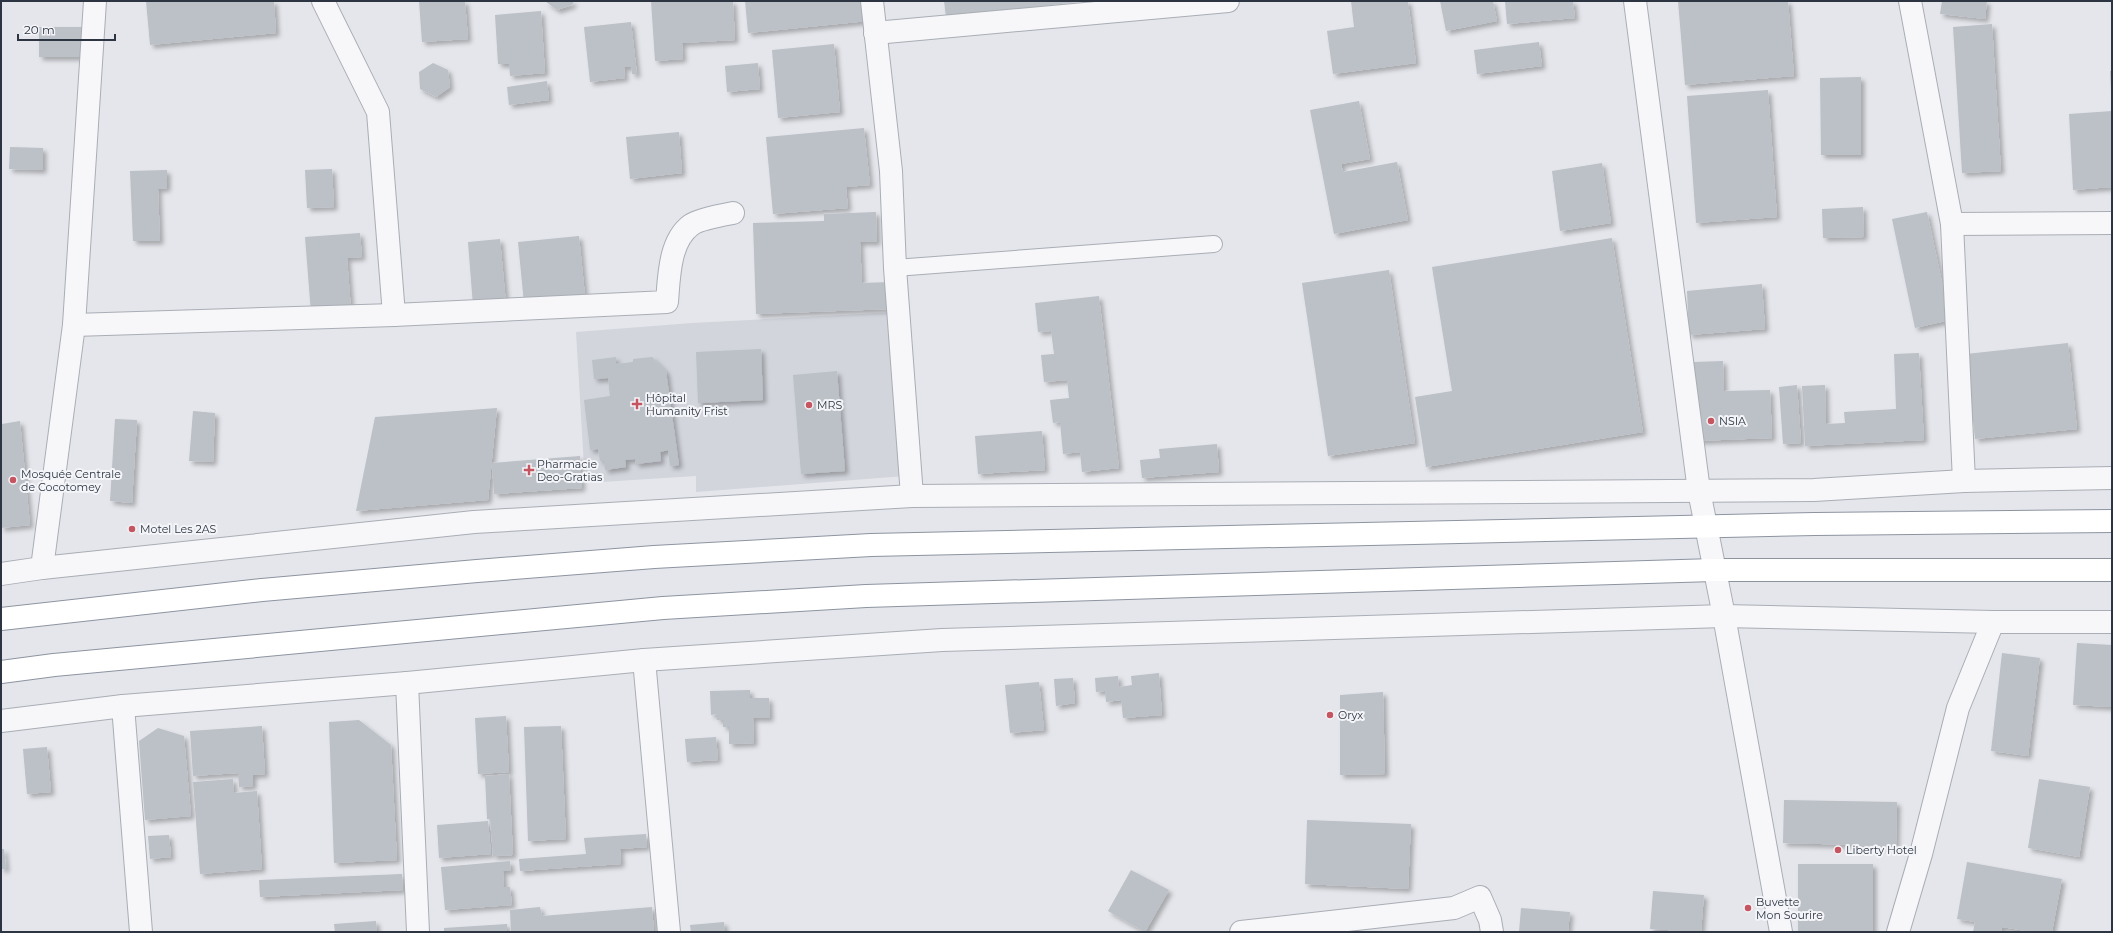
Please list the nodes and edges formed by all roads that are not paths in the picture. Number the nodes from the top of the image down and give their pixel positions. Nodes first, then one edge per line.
1 (95, 1) edge
2 (323, 1) edge
3 (872, 1) edge
4 (1228, 1) edge
5 (1635, 1) edge
6 (1910, 1) edge
7 (875, 33) junction
8 (733, 213) dead end
9 (2112, 223) edge
10 (1952, 224) junction
11 (1214, 244) dead end
12 (895, 268) junction
13 (394, 315) junction
14 (74, 325) junction
15 (2112, 478) edge
16 (1964, 481) junction
17 (1699, 491) junction
18 (912, 496) junction
19 (2112, 521) edge
20 (1707, 528) junction
21 (42, 568) junction
22 (1714, 570) junction
23 (2112, 570) edge
24 (1, 574) edge
25 (1724, 616) junction
26 (1, 619) edge
27 (1993, 622) junction
28 (2112, 622) edge
29 (644, 660) junction
30 (1, 672) edge
31 (406, 683) junction
32 (122, 706) junction
33 (1, 721) edge
34 (1277, 929) edge
35 (141, 932) edge
36 (418, 932) edge
37 (669, 932) edge
38 (1241, 932) edge
39 (1492, 932) edge
40 (1781, 932) edge
41 (1898, 932) edge

1 - 14 street
2 - 13 street
3 - 7 street
4 - 7 street
5 - 17 street
6 - 10 street
7 - 12 street
8 - 13 street
9 - 10 street
10 - 16 street
11 - 12 lane
12 - 18 street
13 - 14 street
14 - 21 street
15 - 16 street
16 - 17 street
17 - 18 street
17 - 20 street
18 - 21 street
19 - 20 highway
20 - 22 street
20 - 26 highway
21 - 24 street
22 - 23 highway
22 - 25 street
22 - 30 highway
25 - 27 street
25 - 29 street
25 - 40 street
27 - 28 street
27 - 41 street
29 - 31 street
29 - 37 street
31 - 32 street
31 - 36 street
32 - 33 street
32 - 35 street
34 - 38 street
34 - 39 street

